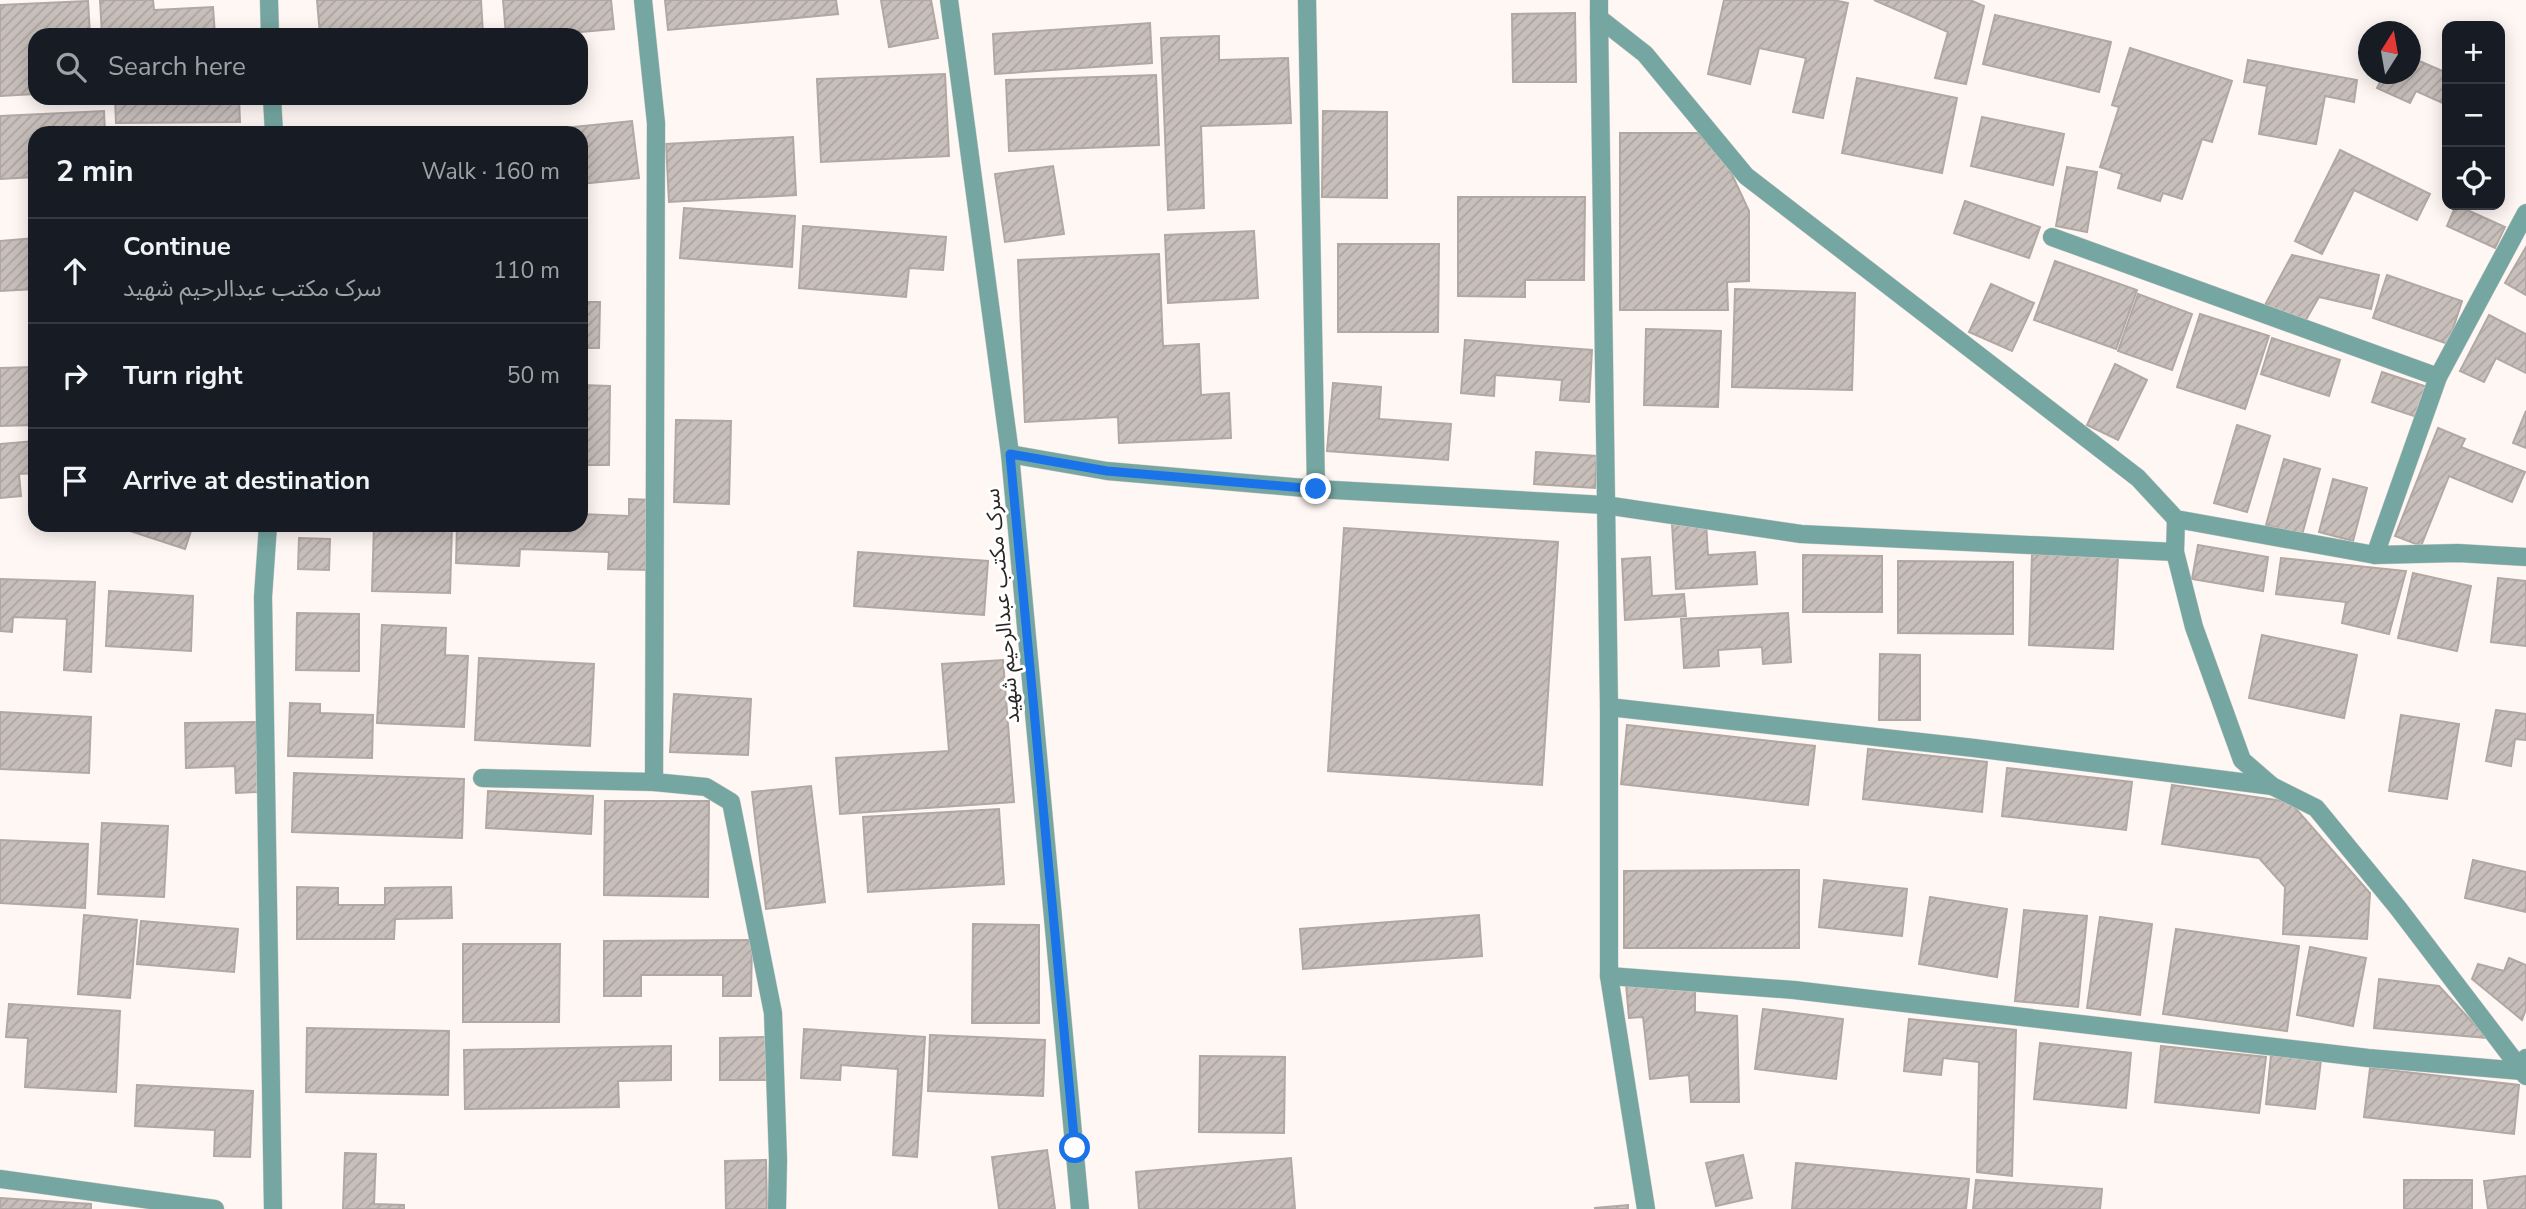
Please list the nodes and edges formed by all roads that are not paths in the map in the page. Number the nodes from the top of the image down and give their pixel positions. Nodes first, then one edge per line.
1 (269, 0) edge
2 (643, 0) edge
3 (949, 0) edge
4 (1307, 0) edge
5 (1599, 9) edge
6 (270, 28) edge
7 (272, 105) edge
8 (274, 126) edge
9 (2526, 213) edge
10 (2052, 237) dead end
11 (2438, 377) junction
12 (1010, 454) junction
13 (1316, 489) junction
14 (1605, 505) junction
15 (2176, 520) junction
16 (268, 532) edge
17 (2175, 552) junction
18 (2375, 555) junction
19 (2526, 557) edge
20 (1609, 707) junction
21 (482, 778) dead end
22 (654, 782) junction
23 (2272, 786) junction
24 (1609, 976) junction
25 (2525, 1068) edge
26 (0, 1179) edge
27 (215, 1209) edge
28 (273, 1209) edge
29 (777, 1209) edge
30 (1080, 1209) edge
31 (1646, 1209) edge

1 - 6 street
2 - 22 street
3 - 12 street, سرک مکتب عبدالرحیم شهید
4 - 13 street
5 - 14 street
5 - 15 street
7 - 8 street
9 - 11 street
10 - 11 street
11 - 18 street
12 - 13 street
12 - 30 street, سرک مکتب عبدالرحیم شهید
13 - 14 street
14 - 17 street
14 - 20 street
15 - 17 street
15 - 18 street
16 - 28 street
17 - 23 street
18 - 19 street
20 - 23 street
20 - 24 street
21 - 22 street
22 - 29 street
23 - 25 street
24 - 25 street
24 - 31 street
26 - 27 street

